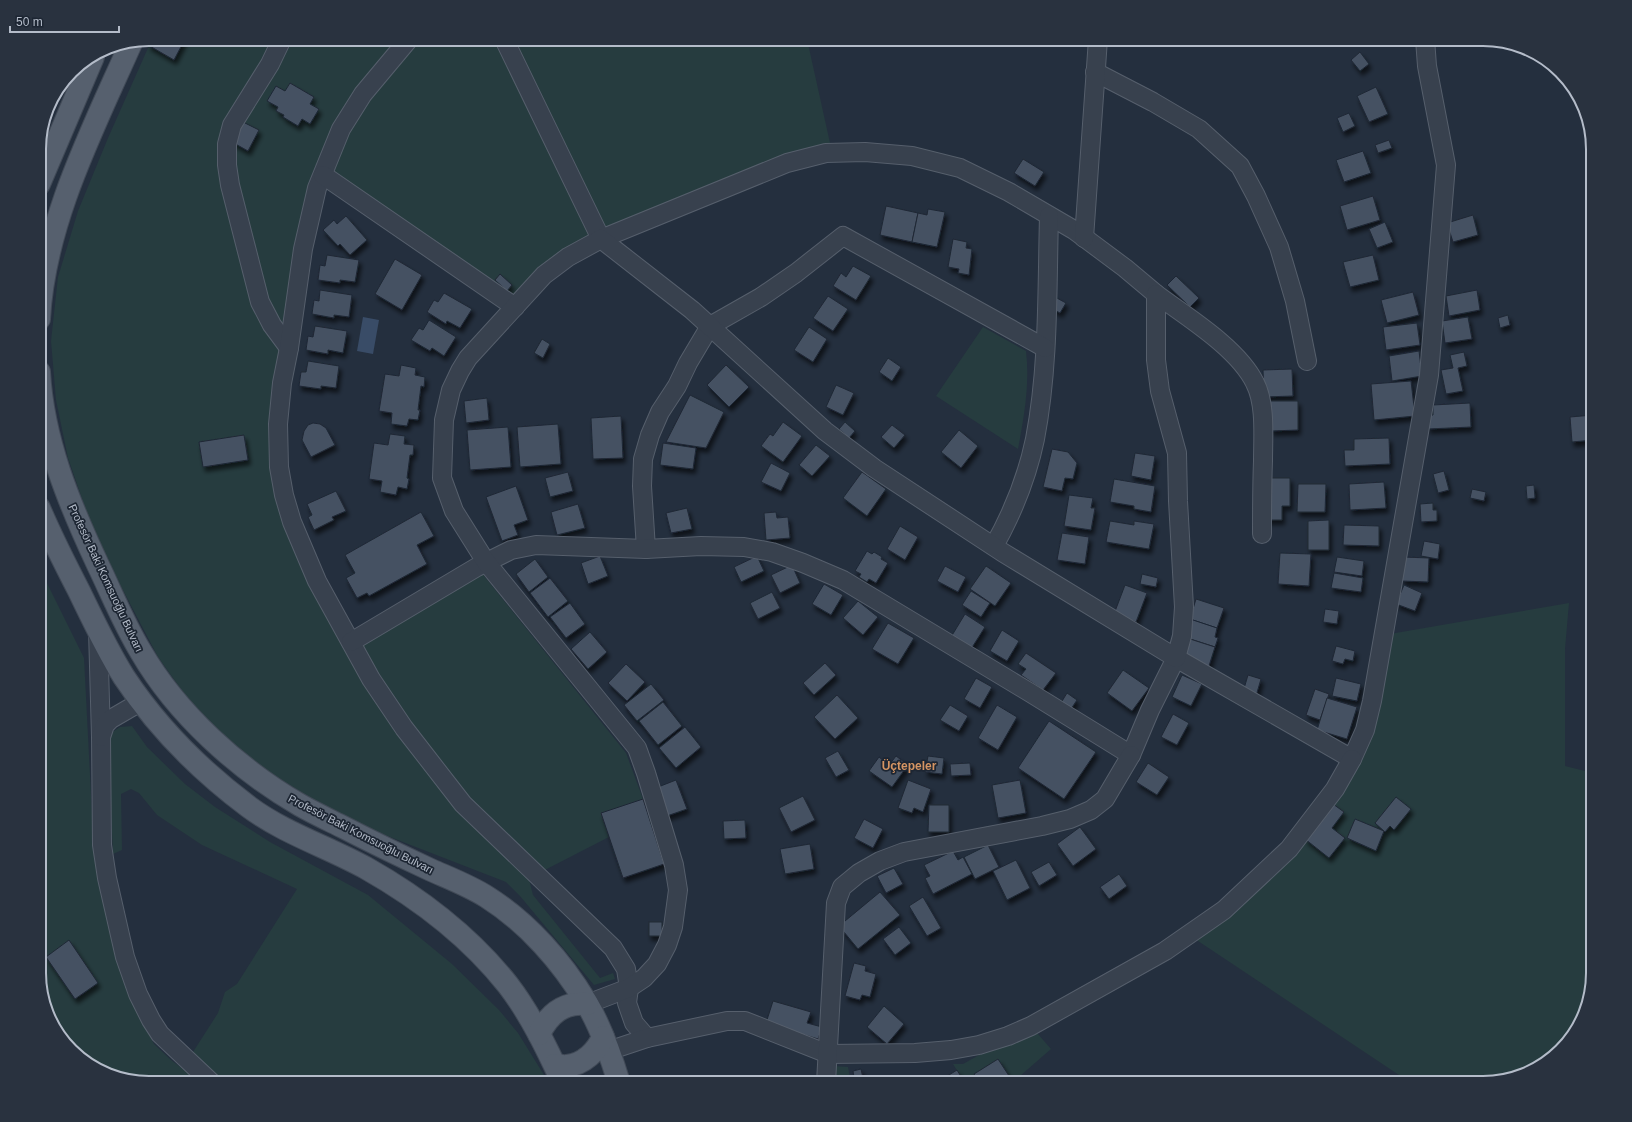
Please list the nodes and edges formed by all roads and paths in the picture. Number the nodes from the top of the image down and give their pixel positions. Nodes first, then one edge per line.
1 (279, 46) edge
2 (403, 46) edge
3 (507, 46) edge
4 (1097, 46) edge
5 (1425, 46) edge
6 (128, 48) edge
7 (90, 64) edge
8 (1095, 72) junction
9 (46, 168) edge
10 (323, 175) junction
11 (1049, 216) junction
12 (1084, 238) junction
13 (601, 239) junction
14 (46, 267) edge
15 (1156, 294) junction
16 (515, 307) junction
17 (710, 326) junction
18 (289, 348) junction
19 (1045, 348) junction
20 (1307, 361) dead end
21 (46, 425) edge
22 (46, 522) edge
23 (1262, 534) dead end
24 (994, 546) junction
25 (646, 549) junction
26 (486, 562) junction
27 (98, 629) junction
28 (351, 642) junction
29 (1176, 658) junction
30 (142, 701) junction
31 (101, 737) junction
32 (1131, 755) junction
33 (1352, 760) junction
34 (629, 988) junction
35 (587, 1004) junction
36 (539, 1034) junction
37 (647, 1038) junction
38 (606, 1044) junction
39 (828, 1054) junction
40 (559, 1074) edge
41 (205, 1076) edge
42 (617, 1076) edge
43 (826, 1076) edge

1 - 18 street
2 - 10 street
3 - 13 street
4 - 8 street
5 - 33 street
6 - 14 main road
7 - 9 main road
8 - 12 street
8 - 20 street
10 - 16 street
10 - 18 street
11 - 12 street
11 - 13 street
11 - 19 street
12 - 15 street
13 - 16 street
13 - 17 street
15 - 23 street
15 - 29 street
16 - 26 street
17 - 19 street
17 - 24 street
17 - 25 street
18 - 28 street
19 - 24 street
21 - 35 main road, Profesör Baki Komsuoğlu Bulvarı
22 - 27 main road
24 - 29 street
25 - 26 street
25 - 32 street
26 - 28 street
26 - 34 street
27 - 30 main road
27 - 31 street
28 - 34 street
29 - 32 street
29 - 33 street
30 - 31 street
30 - 36 main road
31 - 41 street
32 - 39 street
33 - 39 street
34 - 35 street
34 - 37 street
35 - 36 main road
35 - 38 main road, Profesör Baki Komsuoğlu Bulvarı
36 - 40 main road
37 - 38 street
37 - 39 street
38 - 40 main road
38 - 42 main road, Profesör Baki Komsuoğlu Bulvarı
39 - 43 street

